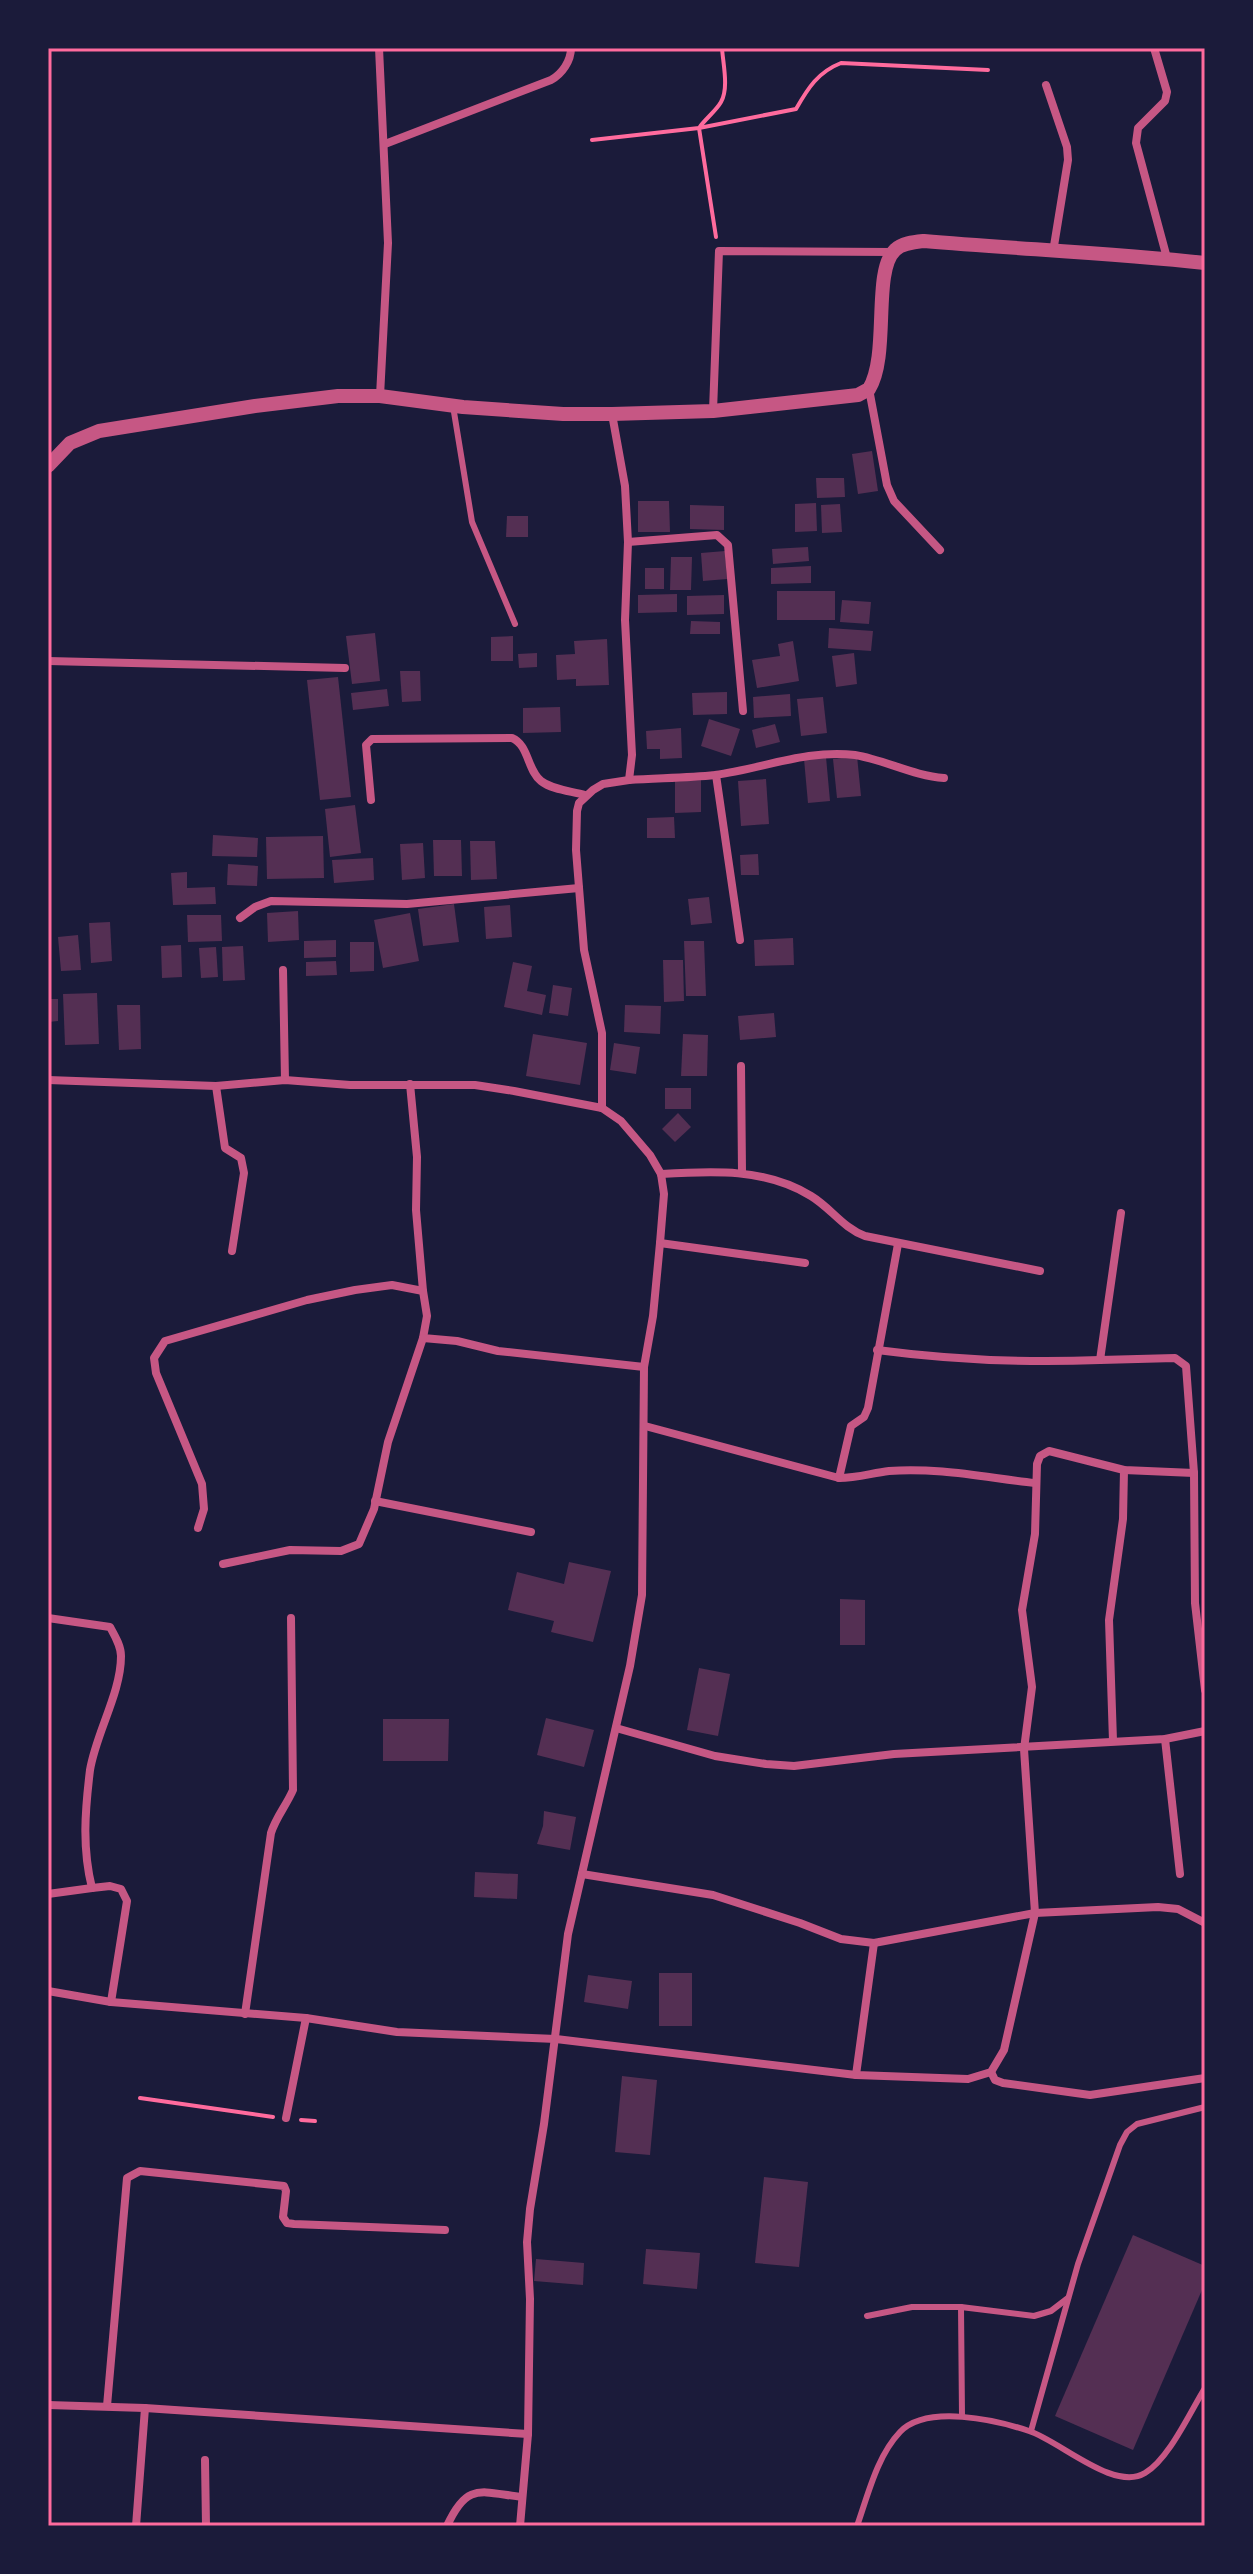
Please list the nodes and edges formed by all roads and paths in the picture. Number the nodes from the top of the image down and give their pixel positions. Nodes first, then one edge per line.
1 (379, 48) edge
2 (571, 48) edge
3 (722, 48) edge
4 (1154, 48) edge
5 (988, 70) dead end
6 (1046, 85) dead end
7 (699, 128) junction
8 (592, 140) dead end
9 (385, 144) junction
10 (719, 251) junction
11 (892, 252) junction
12 (1053, 253) junction
13 (1167, 258) junction
14 (1205, 263) edge
15 (869, 389) junction
16 (380, 396) junction
17 (453, 406) junction
18 (713, 411) junction
19 (612, 414) junction
20 (48, 466) edge
21 (628, 542) junction
22 (940, 550) dead end
23 (515, 624) dead end
24 (48, 661) edge
25 (345, 668) dead end
26 (743, 711) dead end
27 (716, 775) junction
28 (944, 778) dead end
29 (629, 780) junction
30 (585, 795) junction
31 (371, 800) dead end
32 (579, 888) junction
33 (240, 918) dead end
34 (740, 940) dead end
35 (283, 970) dead end
36 (741, 1066) dead end
37 (48, 1080) edge
38 (285, 1080) junction
39 (410, 1084) junction
40 (216, 1086) junction
41 (602, 1108) junction
42 (742, 1172) junction
43 (661, 1174) junction
44 (1121, 1213) dead end
45 (660, 1243) junction
46 (898, 1244) junction
47 (232, 1251) dead end
48 (805, 1263) dead end
49 (1040, 1271) dead end
50 (423, 1291) junction
51 (423, 1338) junction
52 (877, 1350) junction
53 (1100, 1360) junction
54 (644, 1367) junction
55 (645, 1426) junction
56 (1124, 1470) junction
57 (1194, 1473) junction
58 (839, 1478) junction
59 (1035, 1483) junction
60 (375, 1501) junction
61 (198, 1528) dead end
62 (531, 1532) dead end
63 (223, 1564) dead end
64 (48, 1618) edge
65 (291, 1618) dead end
66 (1205, 1690) edge
67 (616, 1728) junction
68 (1205, 1731) edge
69 (1165, 1739) junction
70 (1113, 1741) junction
71 (1024, 1749) junction
72 (582, 1874) junction
73 (1180, 1874) dead end
74 (92, 1888) junction
75 (48, 1894) edge
76 (1035, 1913) junction
77 (1205, 1923) edge
78 (874, 1943) junction
79 (48, 1991) edge
80 (111, 2002) junction
81 (245, 2014) junction
82 (306, 2018) junction
83 (556, 2039) junction
84 (991, 2072) junction
85 (856, 2075) junction
86 (1205, 2078) edge
87 (140, 2098) dead end
88 (1205, 2107) edge
89 (286, 2118) junction
90 (315, 2121) dead end
91 (445, 2230) dead end
92 (1068, 2298) junction
93 (961, 2307) junction
94 (867, 2316) dead end
95 (1205, 2388) edge
96 (48, 2405) edge
97 (107, 2406) junction
98 (145, 2408) junction
99 (962, 2416) junction
100 (1031, 2431) junction
101 (528, 2434) junction
102 (205, 2460) dead end
103 (522, 2497) junction
104 (136, 2526) edge
105 (206, 2526) edge
106 (447, 2526) edge
107 (520, 2526) edge
108 (857, 2526) edge

1 - 9 street
2 - 9 street
3 - 7 path
4 - 13 street
5 - 7 path
6 - 12 street
7 - 8 path
7 - 10 path
9 - 16 street
10 - 11 street
10 - 18 street
11 - 12 street
11 - 15 street
12 - 13 street
13 - 14 street
15 - 18 street
15 - 22 street
16 - 17 street
16 - 20 street
17 - 19 street
17 - 23 lane
18 - 19 street
19 - 21 street
21 - 26 street
21 - 29 street
24 - 25 street
27 - 28 street
27 - 29 street
27 - 34 street
29 - 30 street
30 - 31 street
30 - 32 street
32 - 33 street
32 - 41 street
35 - 38 street
36 - 42 street
37 - 40 street
38 - 39 street
38 - 40 street
39 - 41 street
39 - 50 street
40 - 47 street
41 - 43 street
42 - 43 street
42 - 46 street
43 - 45 street
44 - 53 street
45 - 48 street
45 - 54 street
46 - 49 street
46 - 52 street
50 - 51 street
50 - 61 street
51 - 54 street
51 - 60 street
52 - 53 street
52 - 58 street
53 - 57 street
54 - 55 street
55 - 58 street
55 - 67 street
56 - 57 street
56 - 59 street
56 - 70 street
57 - 66 street
58 - 59 street
59 - 71 street
60 - 62 street
60 - 63 street
64 - 74 street
65 - 81 street
67 - 71 street
67 - 72 street
68 - 69 street
69 - 70 street
69 - 73 street
70 - 71 street
71 - 76 street
72 - 78 street
72 - 83 street
74 - 75 street
74 - 80 street
76 - 77 street
76 - 78 street
76 - 84 street
78 - 85 street
79 - 80 street
80 - 81 street
81 - 82 street
82 - 83 street
82 - 89 street
83 - 85 street
83 - 101 street
84 - 85 street
84 - 86 street
87 - 89 path
88 - 92 lane
89 - 90 path
91 - 97 street
92 - 93 lane
92 - 100 lane
93 - 94 lane
93 - 99 lane
95 - 100 lane
96 - 97 street
97 - 98 street
98 - 101 street
98 - 104 street
99 - 100 lane
99 - 108 lane
101 - 103 street
102 - 105 street
103 - 106 street
103 - 107 street

